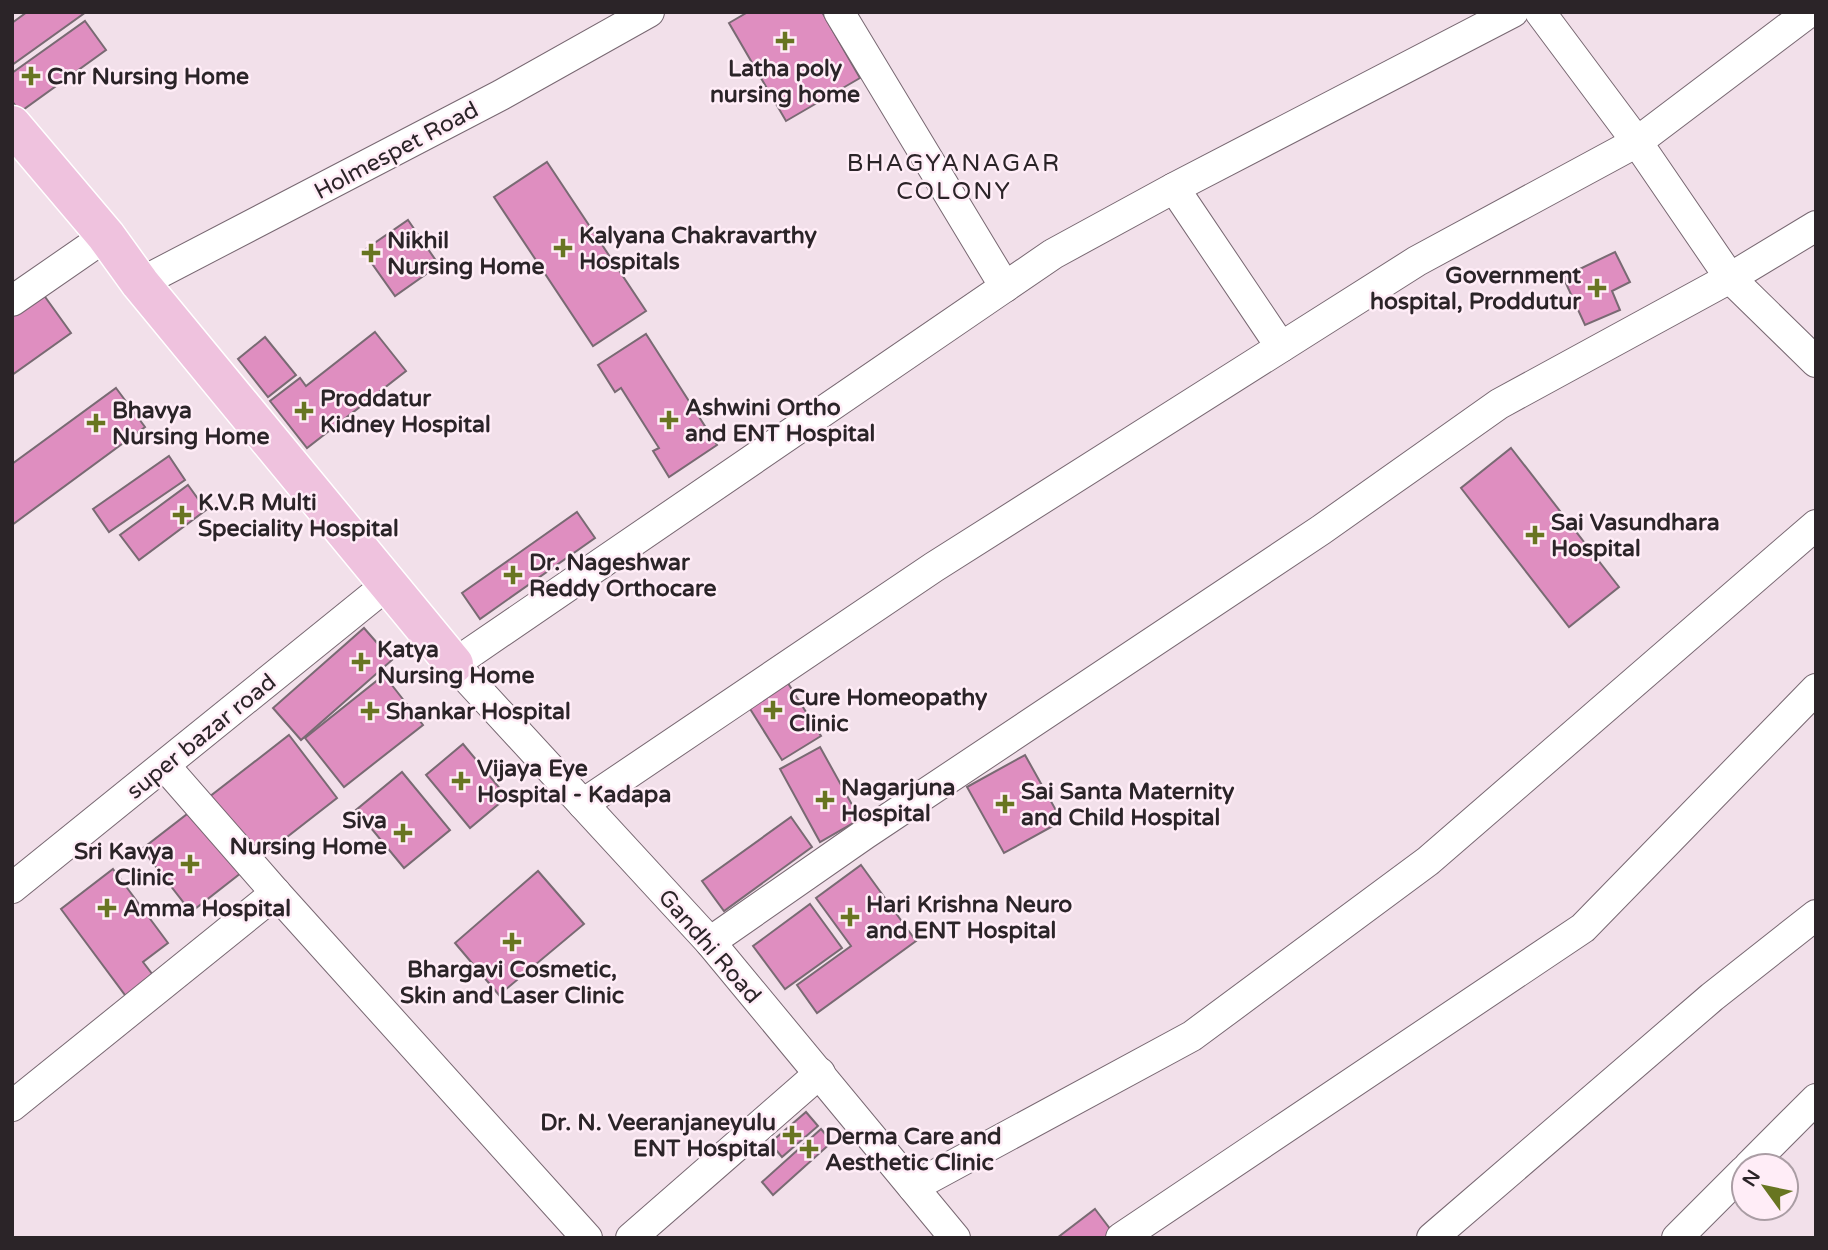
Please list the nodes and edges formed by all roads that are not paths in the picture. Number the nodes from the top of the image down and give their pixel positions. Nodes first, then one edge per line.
1 (649, 12) edge
2 (839, 12) edge
3 (1513, 12) edge
4 (1540, 12) edge
5 (1809, 12) edge
6 (12, 125) edge
7 (1637, 142) junction
8 (1174, 188) junction
9 (1816, 226) edge
10 (106, 236) junction
11 (1730, 278) junction
12 (140, 284) junction
13 (1005, 287) junction
14 (12, 301) edge
15 (1281, 347) junction
16 (1816, 362) edge
17 (1816, 525) edge
18 (388, 583) junction
19 (454, 664) junction
20 (1816, 689) edge
21 (165, 766) junction
22 (583, 804) junction
23 (12, 888) edge
24 (276, 893) junction
25 (1816, 915) edge
26 (710, 942) junction
27 (820, 1073) junction
28 (1816, 1099) edge
29 (12, 1106) edge
30 (1763, 1152) edge
31 (1730, 1185) edge
32 (913, 1187) junction
33 (587, 1238) edge
34 (631, 1238) edge
35 (955, 1238) edge
36 (1121, 1238) edge
37 (1432, 1238) edge
38 (1677, 1238) edge

1 - 12 street, Holmespet Road
2 - 13 street
3 - 8 street
4 - 7 street
5 - 7 street
6 - 10 main road
7 - 11 street
7 - 15 street
8 - 13 street
8 - 15 street
9 - 11 street
10 - 12 main road
10 - 14 street
11 - 16 street
11 - 26 street
12 - 18 main road
13 - 19 street
15 - 22 street
17 - 32 street
18 - 19 main road
18 - 21 street, super bazar road
19 - 22 street, Gandhi Road
20 - 36 street
21 - 23 street, super bazar road
21 - 24 street
22 - 26 street, Gandhi Road
24 - 29 street
24 - 33 street
25 - 37 street
26 - 27 street, Gandhi Road
27 - 32 street, Gandhi Road
27 - 34 street
28 - 30 street
31 - 38 street
32 - 35 street, Gandhi Road

